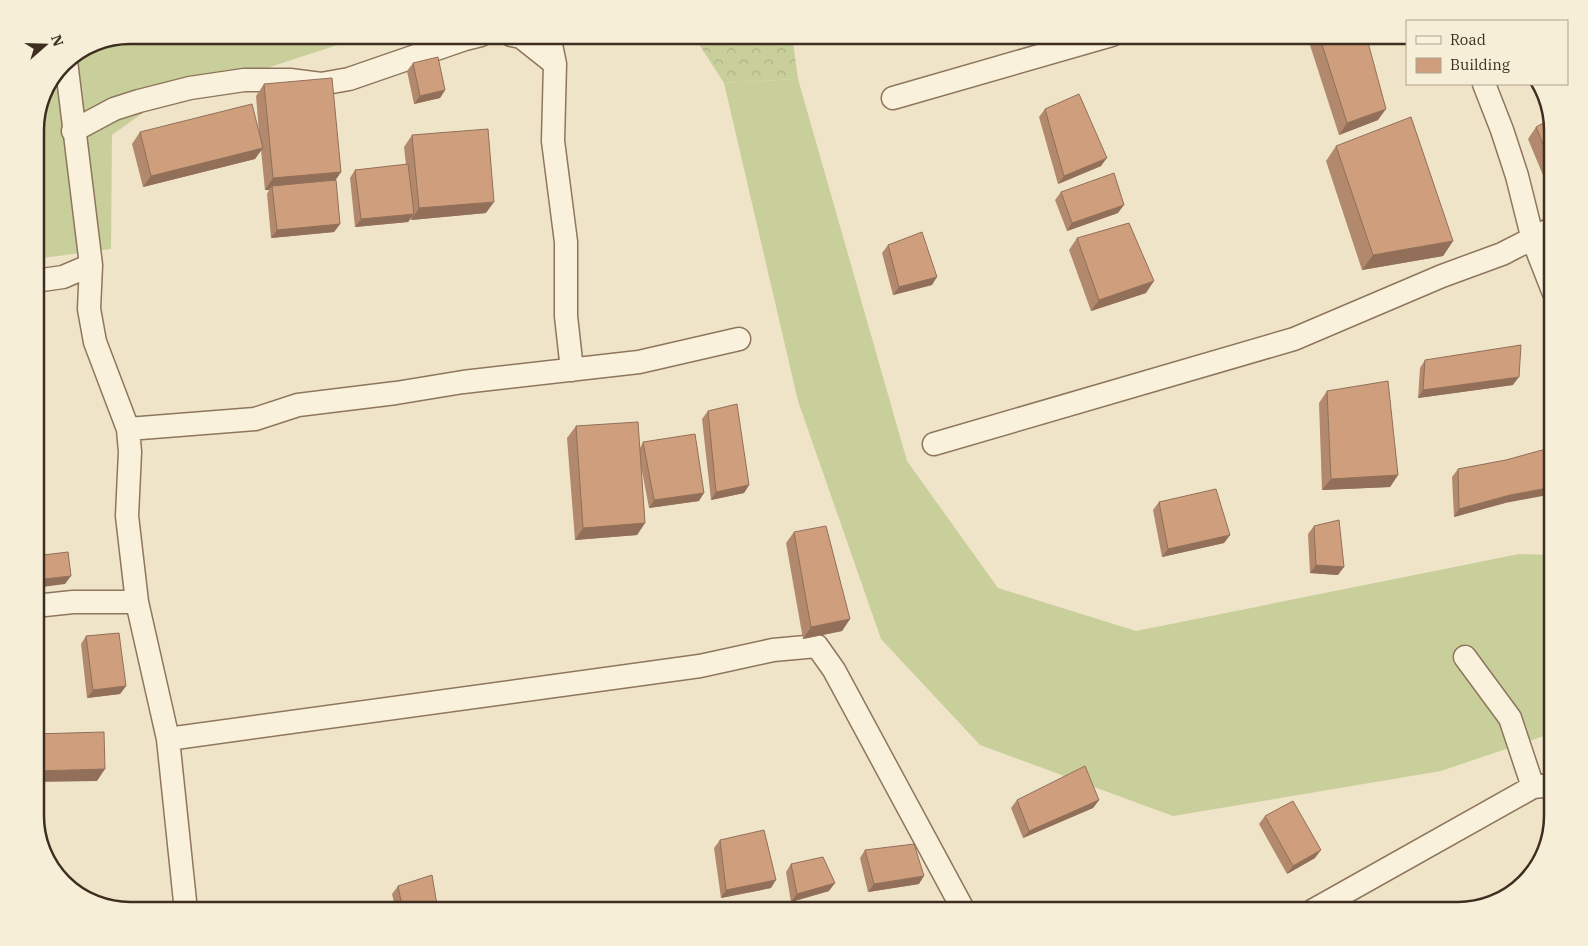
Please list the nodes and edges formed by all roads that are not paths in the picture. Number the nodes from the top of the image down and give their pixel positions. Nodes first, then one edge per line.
1 (450, 44) edge
2 (530, 44) edge
3 (551, 44) edge
4 (1081, 44) edge
5 (555, 64) junction
6 (67, 71) edge
7 (1484, 85) edge
8 (893, 98) dead end
9 (74, 131) junction
10 (1544, 233) edge
11 (1533, 240) junction
12 (91, 265) junction
13 (1544, 268) edge
14 (63, 277) junction
15 (44, 280) edge
16 (91, 290) junction
17 (739, 339) dead end
18 (572, 370) junction
19 (128, 430) junction
20 (934, 444) dead end
21 (137, 602) junction
22 (44, 605) edge
23 (1466, 657) dead end
24 (168, 739) junction
25 (1543, 786) edge
26 (185, 902) edge
27 (959, 902) edge
28 (1329, 902) edge

1 - 9 street
2 - 5 street
3 - 5 street
4 - 8 street
5 - 18 street
6 - 9 street
7 - 11 street
9 - 12 street
10 - 11 street
11 - 13 street
11 - 20 street
12 - 14 street
12 - 16 street
14 - 15 street
14 - 16 street
16 - 19 street
17 - 18 street
18 - 19 street
19 - 21 street
21 - 22 street
21 - 24 street
23 - 25 street
24 - 26 street
24 - 27 street
25 - 28 street

